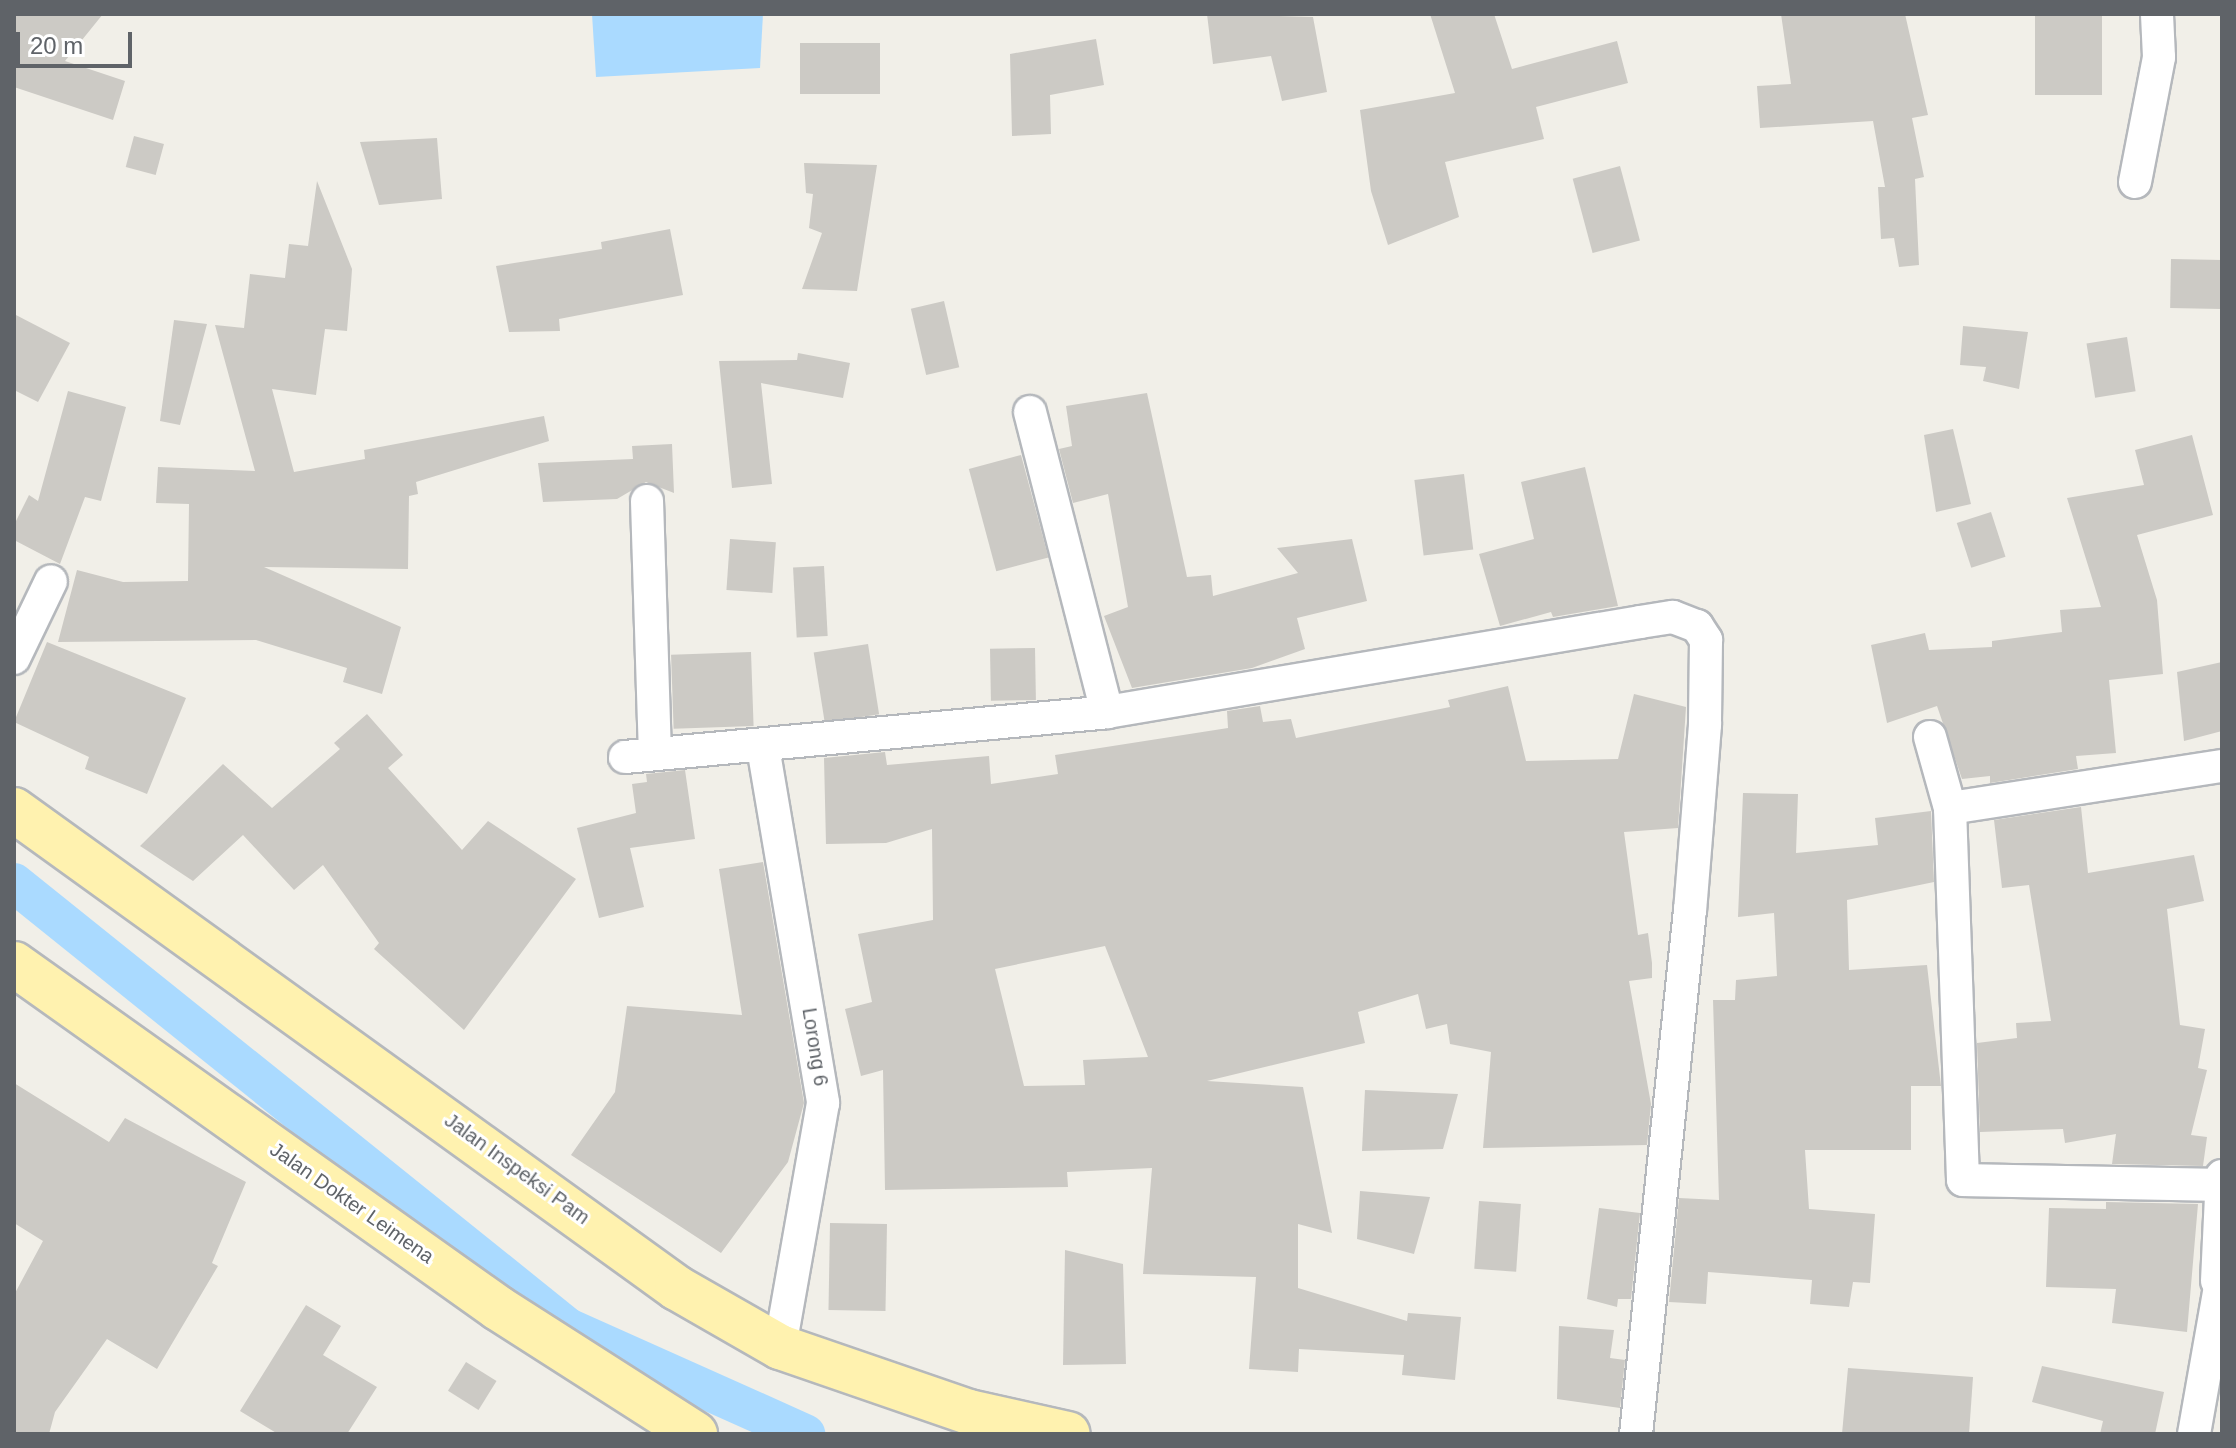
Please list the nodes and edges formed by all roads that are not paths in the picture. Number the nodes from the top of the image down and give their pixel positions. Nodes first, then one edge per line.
1 (2157, 14) edge
2 (2135, 182) dead end
3 (1030, 412) dead end
4 (647, 501) dead end
5 (51, 581) dead end
6 (14, 658) edge
7 (1107, 712) junction
8 (1930, 737) dead end
9 (763, 747) junction
10 (2222, 766) edge
11 (1950, 808) junction
12 (14, 810) edge
13 (14, 964) edge
14 (2222, 1176) edge
15 (2221, 1185) edge
16 (2220, 1279) edge
17 (780, 1347) junction
18 (684, 1431) edge
19 (1068, 1434) edge
20 (1636, 1434) edge
21 (2194, 1434) edge

1 - 2 street
3 - 7 street
4 - 9 street
5 - 6 street
7 - 9 street
7 - 20 street
8 - 11 street
9 - 17 street, Lorong 6
10 - 11 street
11 - 15 street
12 - 17 main road, Jalan Inspeksi Pam
13 - 18 main road, Jalan Dokter Leimena
14 - 15 street
15 - 16 street
16 - 21 street
17 - 19 main road, Jalan Inspeksi Pam

